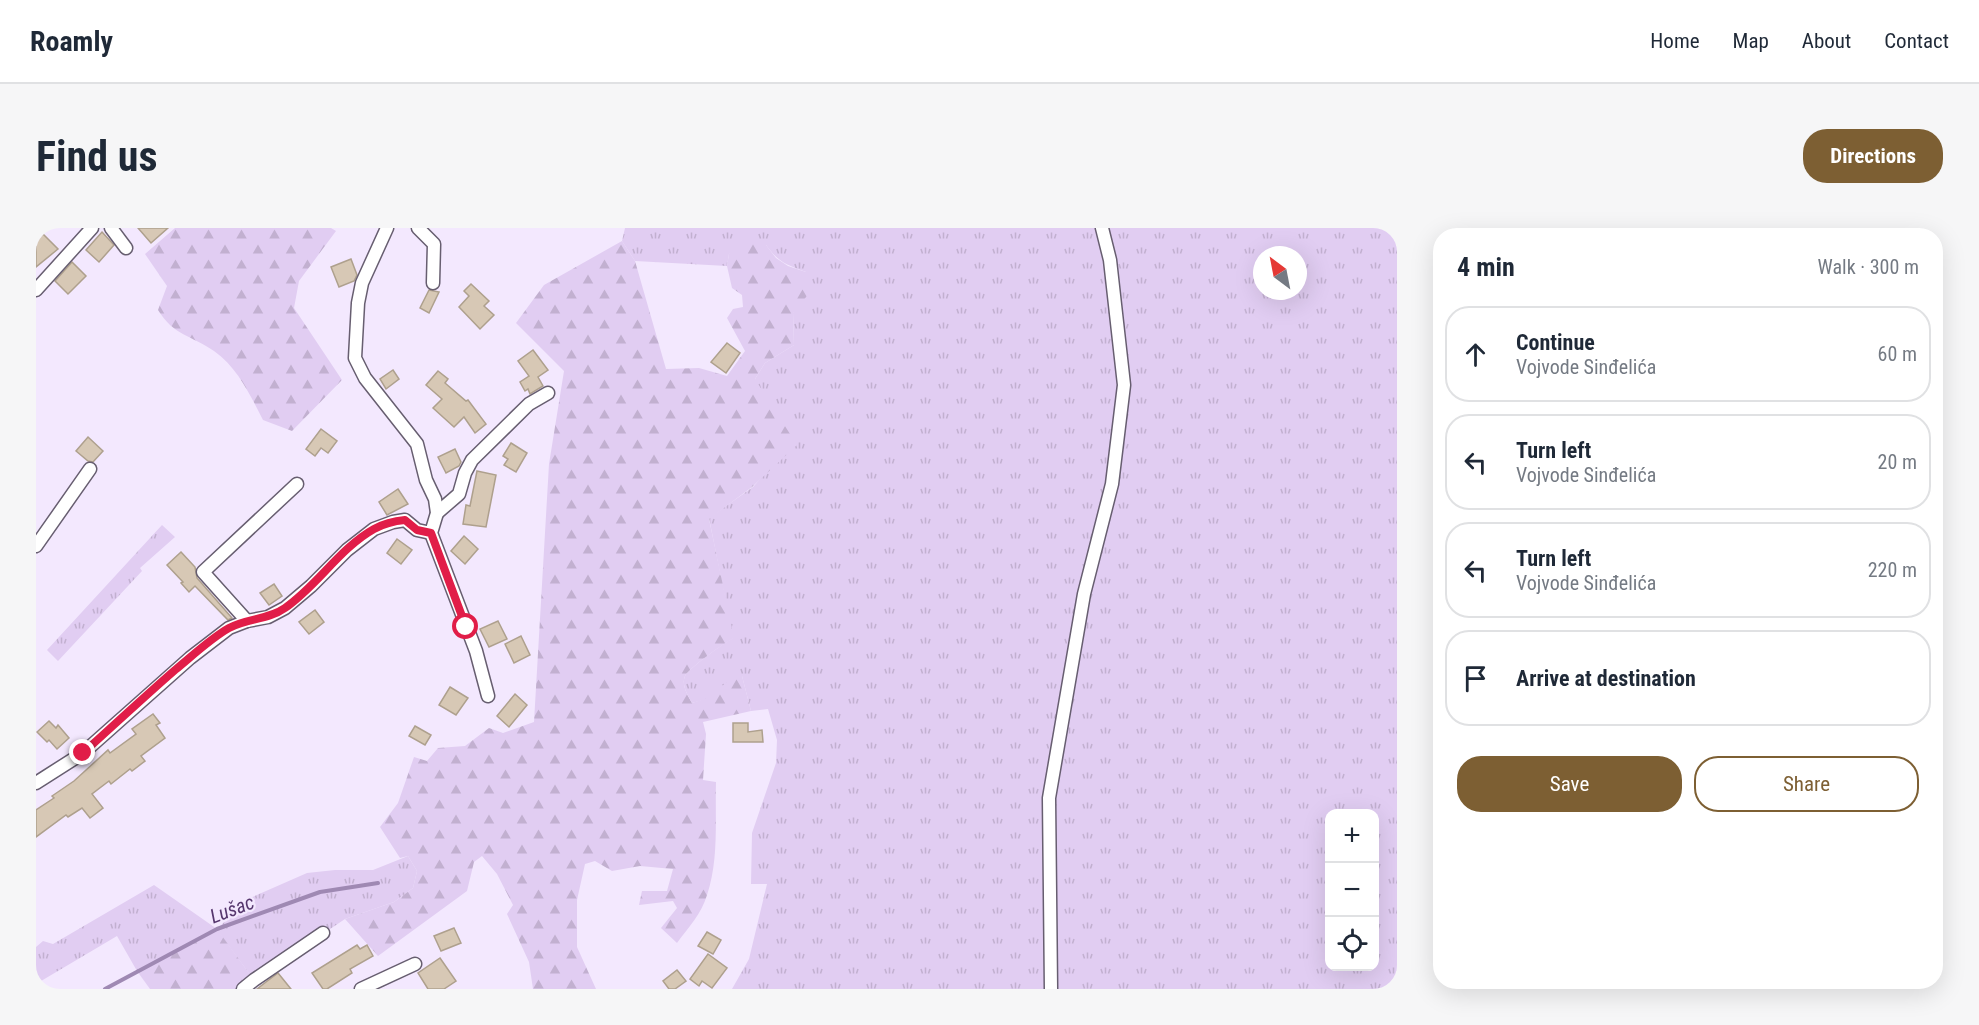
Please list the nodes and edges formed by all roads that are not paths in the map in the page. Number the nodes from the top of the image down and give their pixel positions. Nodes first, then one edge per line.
1 (92, 228) edge
2 (111, 228) edge
3 (387, 228) edge
4 (418, 228) edge
5 (1102, 228) edge
6 (126, 248) dead end
7 (433, 283) dead end
8 (36, 290) edge
9 (548, 393) dead end
10 (90, 469) dead end
11 (297, 484) dead end
12 (437, 513) junction
13 (431, 533) junction
14 (36, 546) edge
15 (247, 621) junction
16 (488, 696) dead end
17 (36, 783) edge
18 (323, 933) dead end
19 (415, 964) dead end
20 (243, 989) edge
21 (361, 989) edge
22 (1051, 989) edge

1 - 8 street
2 - 6 street
3 - 12 street
4 - 7 street
5 - 22 street
9 - 12 street
10 - 14 street
11 - 15 street
12 - 13 street
13 - 15 street
13 - 16 street
15 - 17 street
18 - 20 street
19 - 21 street

